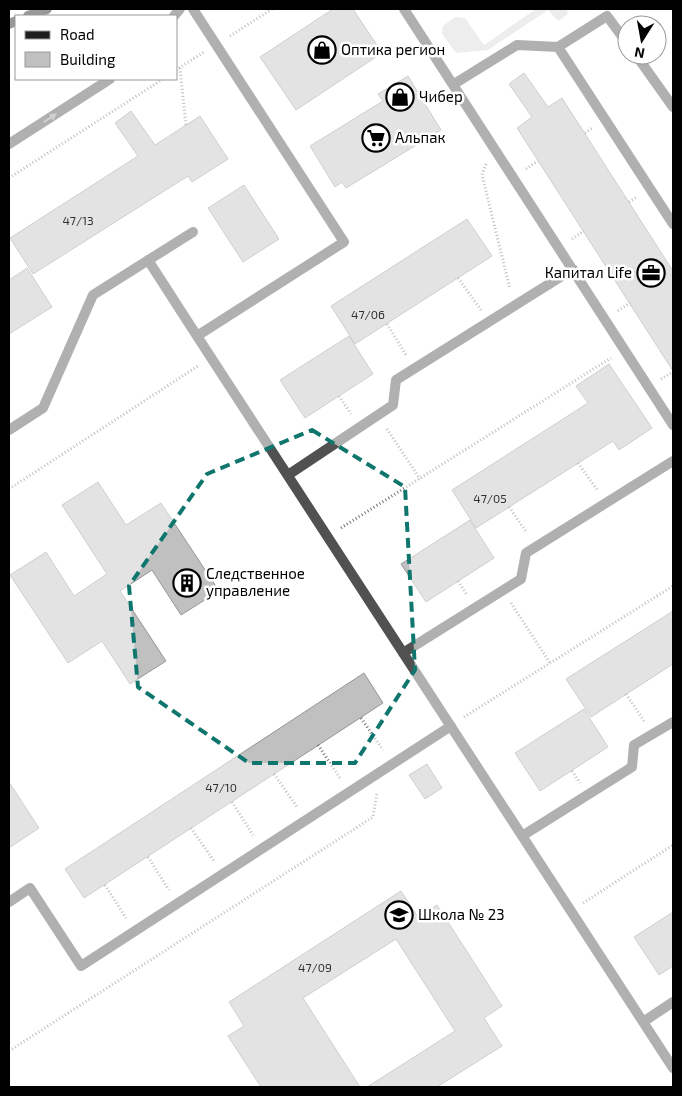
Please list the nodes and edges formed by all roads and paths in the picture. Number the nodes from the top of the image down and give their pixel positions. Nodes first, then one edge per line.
1 (47, 9) edge
2 (193, 9) edge
3 (404, 9) edge
4 (604, 12) edge
5 (31, 15) edge
6 (617, 30) edge
7 (558, 47) junction
8 (643, 65) edge
9 (180, 68) dead end
10 (108, 80) edge
11 (161, 80) edge
12 (454, 84) junction
13 (673, 106) edge
14 (186, 126) dead end
15 (9, 144) edge
16 (493, 145) junction
17 (9, 178) edge
18 (673, 224) edge
19 (193, 232) dead end
20 (148, 260) junction
21 (572, 269) junction
22 (458, 278) dead end
23 (514, 305) junction
24 (490, 321) junction
25 (387, 324) dead end
26 (197, 336) junction
27 (624, 350) junction
28 (211, 358) junction
29 (414, 368) junction
30 (339, 396) dead end
31 (378, 415) junction
32 (673, 425) edge
33 (359, 428) junction
34 (9, 430) edge
35 (673, 461) edge
36 (578, 463) dead end
37 (288, 475) junction
38 (420, 479) junction
39 (9, 489) edge
40 (607, 502) junction
41 (509, 507) dead end
42 (328, 536) junction
43 (536, 546) junction
44 (673, 586) edge
45 (502, 590) junction
46 (403, 653) junction
47 (550, 663) junction
48 (626, 694) dead end
49 (361, 718) dead end
50 (673, 722) edge
51 (451, 726) junction
52 (653, 734) junction
53 (318, 745) dead end
54 (392, 764) junction
55 (381, 771) junction
56 (274, 774) dead end
57 (349, 792) junction
58 (232, 802) dead end
59 (306, 820) junction
60 (191, 828) dead end
61 (522, 836) junction
62 (673, 845) edge
63 (262, 849) junction
64 (148, 857) dead end
65 (223, 874) junction
66 (104, 885) dead end
67 (9, 902) edge
68 (178, 903) junction
69 (571, 911) junction
70 (135, 931) junction
71 (673, 1002) edge
72 (643, 1022) junction
73 (9, 1051) edge
74 (673, 1068) edge

1 - 5 main road
2 - 26 street
3 - 12 street
4 - 6 street
4 - 7 street
7 - 12 street
7 - 18 street
8 - 13 street
9 - 14 path
15 -> 10 street
11 - 17 path
12 - 16 street
16 - 21 street
16 - 23 path
19 - 20 street
20 - 26 street
20 - 34 street
21 - 23 street
21 - 27 street
22 - 24 path
23 - 24 street
24 - 29 street
25 - 29 path
26 - 28 street
27 - 32 street
27 - 38 path
28 - 37 street
28 - 39 path
29 - 31 street
30 - 33 path
31 - 33 street
31 - 38 path
33 - 37 street
35 - 40 street
36 - 40 path
37 - 42 street
38 - 42 path
40 - 43 street
41 - 43 path
42 - 46 street
43 - 45 street
44 - 47 path
45 - 46 street
45 - 47 path
46 - 51 street
47 - 51 path
48 - 52 path
49 - 54 path
50 - 52 street
51 - 54 street
51 - 61 street
52 - 61 street
53 - 57 path
54 - 55 street
55 - 57 street
55 - 73 path
56 - 59 path
57 - 59 street
58 - 63 path
59 - 63 street
60 - 65 path
61 - 69 street
62 - 69 path
63 - 65 street
64 - 68 path
65 - 68 street
66 - 70 path
67 - 70 street
68 - 70 street
69 - 72 street
71 - 72 street
72 - 74 street

